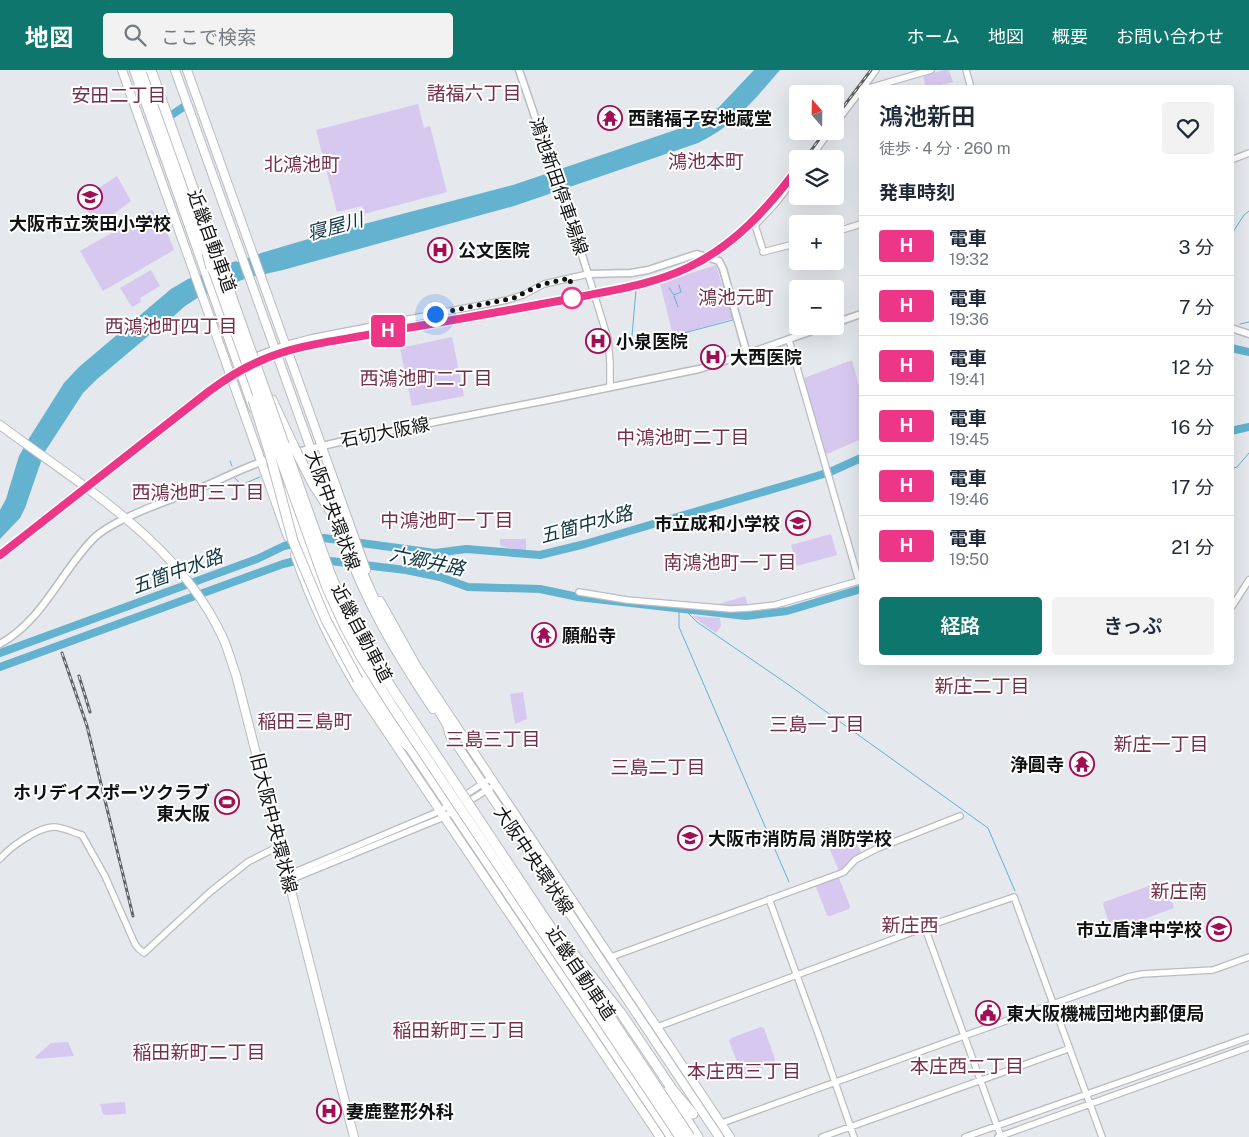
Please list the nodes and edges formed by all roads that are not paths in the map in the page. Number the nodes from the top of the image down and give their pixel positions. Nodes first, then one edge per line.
1 (124, 70) edge
2 (134, 70) edge
3 (142, 70) edge
4 (175, 70) edge
5 (182, 70) edge
6 (187, 70) edge
7 (519, 70) edge
8 (876, 70) edge
9 (930, 70) edge
10 (966, 70) edge
11 (152, 71) edge
12 (865, 85) edge
13 (879, 85) edge
14 (970, 85) edge
15 (859, 93) edge
16 (188, 102) junction
17 (844, 112) edge
18 (163, 152) junction
19 (1249, 154) edge
20 (207, 155) junction
21 (1234, 159) edge
22 (789, 186) edge
23 (176, 222) junction
24 (859, 225) edge
25 (844, 229) edge
26 (245, 232) junction
27 (789, 245) edge
28 (207, 252) junction
29 (588, 274) junction
30 (859, 315) edge
31 (844, 320) edge
32 (1234, 329) edge
33 (1249, 334) edge
34 (802, 335) edge
35 (789, 340) junction
36 (284, 345) junction
37 (274, 348) junction
38 (747, 354) junction
39 (237, 364) junction
40 (258, 368) junction
41 (228, 369) junction
42 (610, 387) junction
43 (0, 425) edge
44 (320, 446) junction
45 (310, 448) junction
46 (272, 458) junction
47 (261, 462) junction
48 (126, 518) junction
49 (1249, 580) edge
50 (579, 592) dead end
51 (1234, 603) edge
52 (0, 644) edge
53 (451, 737) junction
54 (410, 748) junction
55 (493, 781) junction
56 (484, 787) junction
57 (451, 808) junction
58 (442, 814) junction
59 (960, 816) dead end
60 (514, 830) junction
61 (279, 846) junction
62 (0, 859) edge
63 (288, 877) junction
64 (532, 899) junction
65 (769, 899) junction
66 (574, 903) junction
67 (529, 925) junction
68 (925, 928) junction
69 (598, 938) junction
70 (610, 957) junction
71 (1249, 957) edge
72 (549, 971) junction
73 (797, 976) junction
74 (591, 988) dead end
75 (1054, 1004) junction
76 (641, 1020) junction
77 (657, 1027) junction
78 (965, 1036) junction
79 (1249, 1037) edge
80 (1249, 1046) edge
81 (1068, 1048) junction
82 (981, 1080) junction
83 (835, 1082) junction
84 (628, 1092) junction
85 (1086, 1094) junction
86 (1089, 1105) junction
87 (693, 1114) dead end
88 (722, 1123) junction
89 (850, 1126) junction
90 (997, 1126) junction
91 (354, 1137) edge
92 (660, 1137) edge
93 (670, 1137) edge
94 (680, 1137) edge
95 (690, 1137) edge
96 (698, 1137) edge
97 (719, 1137) edge
98 (730, 1137) edge
99 (822, 1137) edge
100 (854, 1137) edge
101 (965, 1137) edge
102 (1000, 1137) edge
103 (1102, 1137) edge

1 - 18 main road
1 - 23 main road
2 - 18 main road
3 - 28 highway, 近畿自動車道
4 - 16 main road, 大阪中央環状線
5 - 16 main road
6 - 26 main road
7 - 29 main road, 鴻池新田停車場線
8 - 12 street
9 - 13 street
10 - 14 street
11 - 40 highway, 近畿自動車道, bridge
15 - 17 street
16 - 20 main road, 大阪中央環状線
18 - 23 main road
18 - 39 main road
19 - 21 street
20 - 26 main road
20 - 37 main road, 大阪中央環状線
22 - 27 street
23 - 41 main road
24 - 25 street
26 - 36 main road
28 - 54 highway, bridge
28 - 94 highway, 近畿自動車道, bridge
29 - 36 street
29 - 38 main road
29 - 42 street
30 - 31 main road
32 - 33 main road
34 - 35 main road, 石切大阪線
35 - 38 main road, 石切大阪線
35 - 50 street
36 - 37 street
36 - 44 main road
37 - 39 street
37 - 45 main road, 大阪中央環状線
38 - 42 main road, 石切大阪線
39 - 41 street
39 - 46 main road
40 - 53 highway, bridge
40 - 64 highway, 近畿自動車道, bridge
41 - 47 main road
42 - 44 main road, 石切大阪線
43 - 48 main road, 旧大阪中央環状線
44 - 45 main road, 石切大阪線
44 - 55 main road
45 - 46 main road, 石切大阪線
45 - 53 main road, 大阪中央環状線
46 - 47 main road, 石切大阪線
46 - 54 main road
47 - 48 main road, 石切大阪線
47 - 58 main road
48 - 52 main road, 石切大阪線
48 - 61 main road, 旧大阪中央環状線
49 - 51 street
53 - 56 main road, 大阪中央環状線
54 - 57 main road
55 - 56 street
55 - 66 main road
56 - 57 street
56 - 60 main road, 大阪中央環状線
57 - 58 street
57 - 67 main road
58 - 63 street
58 - 72 main road
59 - 65 street
60 - 66 main road
60 - 76 main road, 大阪中央環状線
61 - 62 street
61 - 63 main road, 旧大阪中央環状線
63 - 91 main road, 旧大阪中央環状線
64 - 87 highway, bridge
64 - 95 highway, 近畿自動車道, bridge
65 - 70 street
65 - 73 street
66 - 69 main road
67 - 72 main road
67 - 93 main road
68 - 73 street
68 - 75 street
68 - 78 street
69 - 70 main road
69 - 76 main road
70 - 77 main road
71 - 75 street
72 - 84 main road
73 - 77 street
73 - 83 street
74 - 96 highway
75 - 78 street
75 - 81 street
76 - 97 main road, 大阪中央環状線
77 - 88 main road
78 - 82 street
78 - 83 street
79 - 85 street
80 - 86 street
81 - 82 street
81 - 85 street
82 - 89 street
82 - 90 street
83 - 88 street
83 - 89 street
84 - 92 main road
84 - 93 main road
85 - 86 street
85 - 90 street
86 - 102 street
86 - 103 street
88 - 98 main road
89 - 99 street
89 - 100 street
90 - 101 street
90 - 102 street

